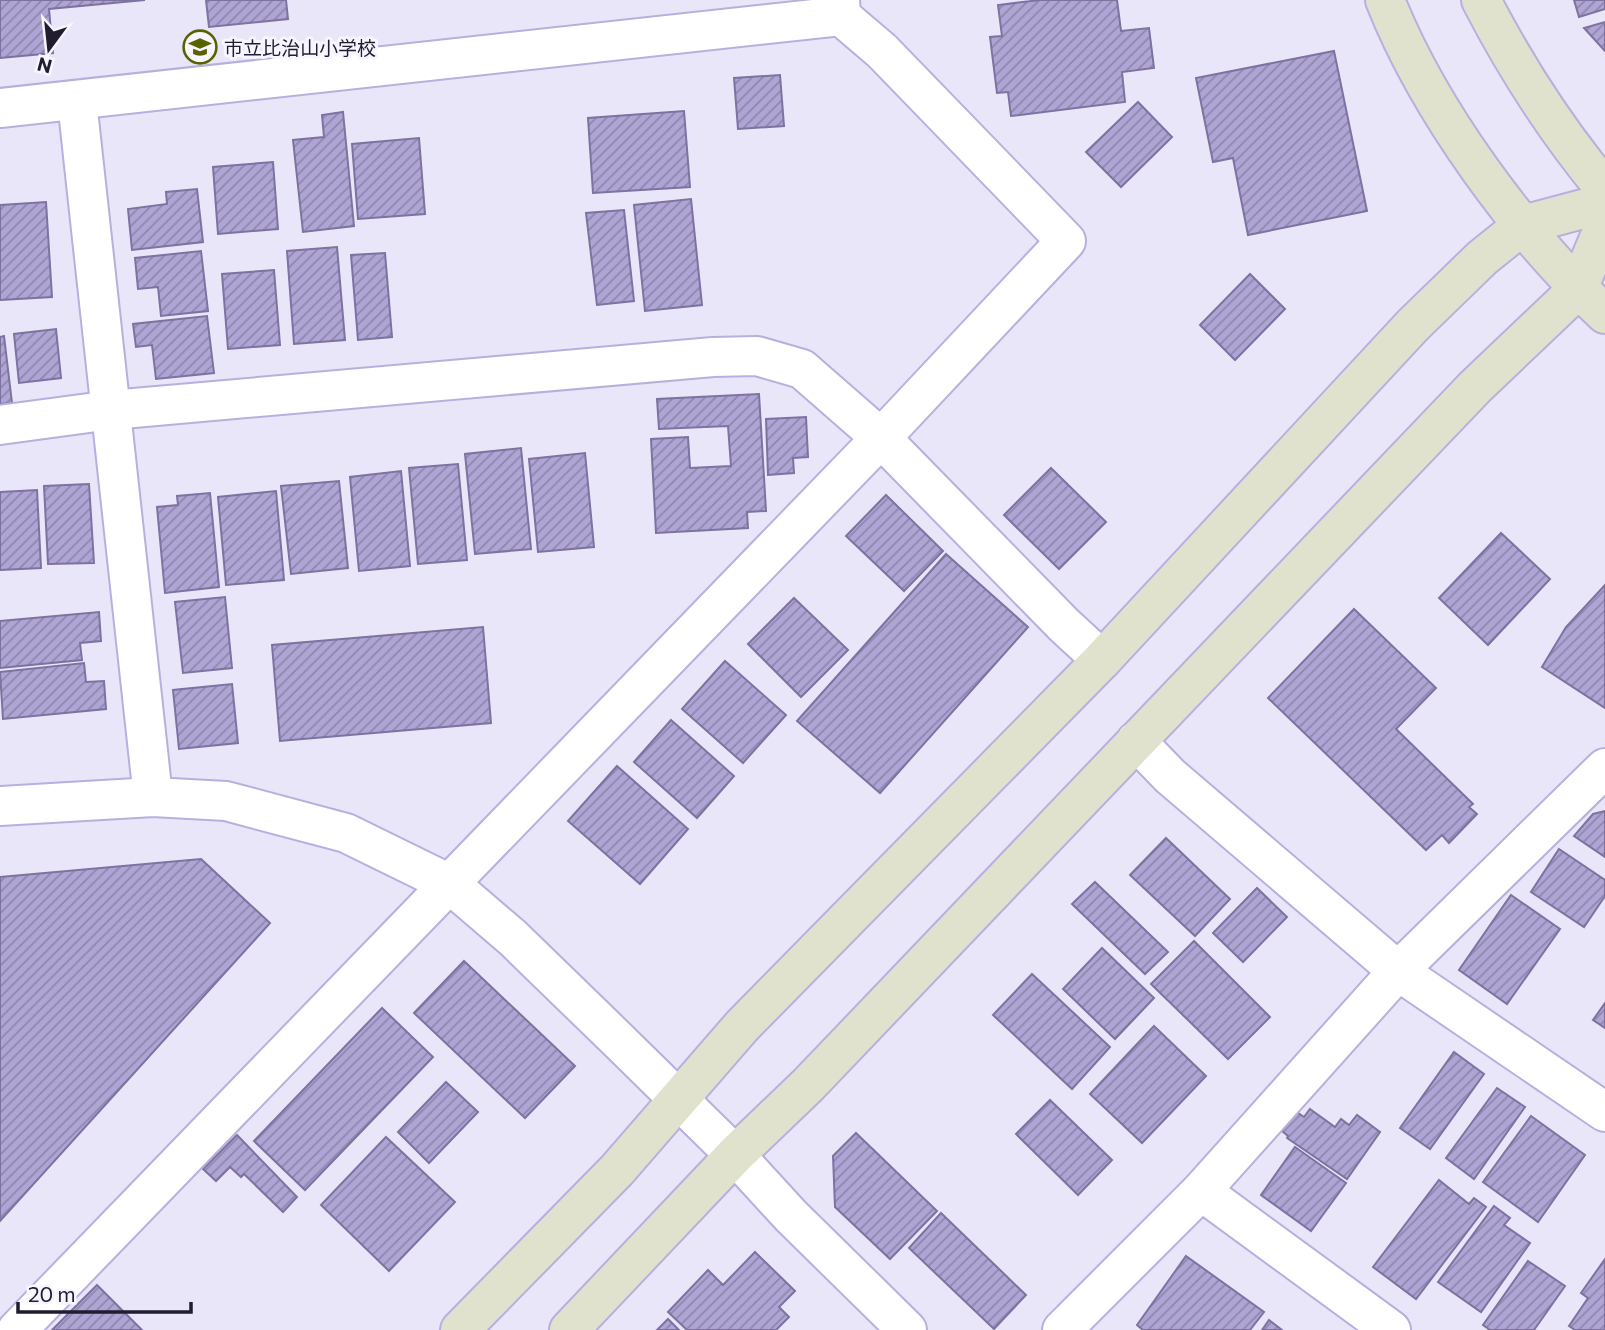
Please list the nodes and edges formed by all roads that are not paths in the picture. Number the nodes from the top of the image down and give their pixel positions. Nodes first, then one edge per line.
1 (1385, 0) edge
2 (1481, 0) edge
3 (840, 8) edge
4 (77, 101) junction
5 (0, 108) edge
6 (1605, 189) edge
7 (1605, 203) edge
8 (1605, 224) edge
9 (1523, 225) junction
10 (1591, 301) edge
11 (111, 410) junction
12 (0, 425) edge
13 (881, 438) junction
14 (1102, 660) junction
15 (1136, 741) junction
16 (1605, 768) edge
17 (153, 797) junction
18 (0, 806) edge
19 (450, 884) junction
20 (1398, 971) junction
21 (677, 1098) junction
22 (1605, 1112) edge
23 (735, 1155) junction
24 (1201, 1191) junction
25 (17, 1330) edge
26 (460, 1330) edge
27 (569, 1330) edge
28 (907, 1330) edge
29 (1062, 1330) edge
30 (1391, 1330) edge

1 - 9 street
2 - 6 street
3 - 4 street
3 - 13 street
4 - 5 street
4 - 11 street
7 - 9 street
8 - 10 street
9 - 10 street
9 - 14 street
10 - 15 street
11 - 12 street
11 - 13 street
11 - 17 street
13 - 14 street
13 - 19 street
14 - 21 street
15 - 20 street
15 - 23 street
16 - 20 street
17 - 18 street
17 - 19 street
19 - 21 street
19 - 25 street
20 - 22 street
20 - 24 street
21 - 23 street
21 - 26 street
23 - 27 street
23 - 28 street
24 - 29 street
24 - 30 street

